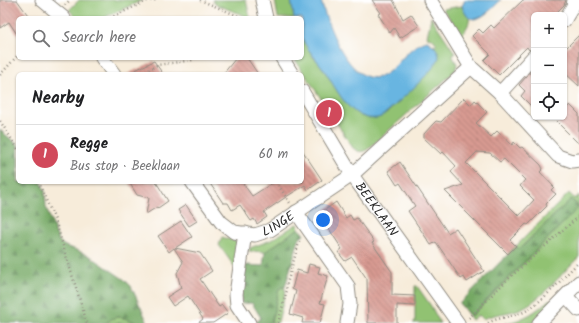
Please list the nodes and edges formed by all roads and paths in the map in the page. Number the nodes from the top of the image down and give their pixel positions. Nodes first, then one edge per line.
1 (42, 0) edge
2 (158, 0) edge
3 (200, 0) edge
4 (262, 0) edge
5 (430, 0) edge
6 (574, 0) edge
7 (62, 16) edge
8 (114, 16) edge
9 (238, 16) edge
10 (266, 16) edge
11 (567, 16) edge
12 (16, 57) edge
13 (531, 59) edge
14 (104, 60) edge
15 (194, 60) dead end
16 (283, 60) edge
17 (471, 67) junction
18 (112, 72) edge
19 (146, 72) edge
20 (291, 72) edge
21 (0, 75) edge
22 (500, 93) junction
23 (304, 94) edge
24 (0, 121) edge
25 (16, 146) edge
26 (579, 160) edge
27 (352, 175) junction
28 (39, 184) edge
29 (193, 184) edge
30 (277, 184) edge
31 (296, 212) junction
32 (579, 216) edge
33 (310, 232) junction
34 (245, 234) junction
35 (579, 262) edge
36 (579, 282) edge
37 (566, 296) junction
38 (579, 310) edge
39 (86, 323) edge
40 (249, 323) edge
41 (278, 323) edge
42 (347, 323) edge
43 (458, 323) edge
44 (464, 323) edge
45 (488, 323) edge
46 (538, 323) edge

1 - 7 street
2 - 8 path
3 - 9 path
4 - 10 street
5 - 17 street
6 - 11 street
12 - 21 path
13 - 22 street
14 - 18 street
15 - 19 path
16 - 20 street
17 - 22 street
17 - 27 street, LINGE
22 - 26 street
23 - 27 street, BEEKLAAN
24 - 25 path
27 - 31 street, LINGE
27 - 43 street, BEEKLAAN
28 - 39 path
29 - 34 street, LINGE
30 - 31 path
31 - 33 street
31 - 34 street, LINGE
32 - 44 path
33 - 41 path
33 - 42 street
34 - 40 street
35 - 45 path
36 - 37 street
37 - 38 street
37 - 46 street

